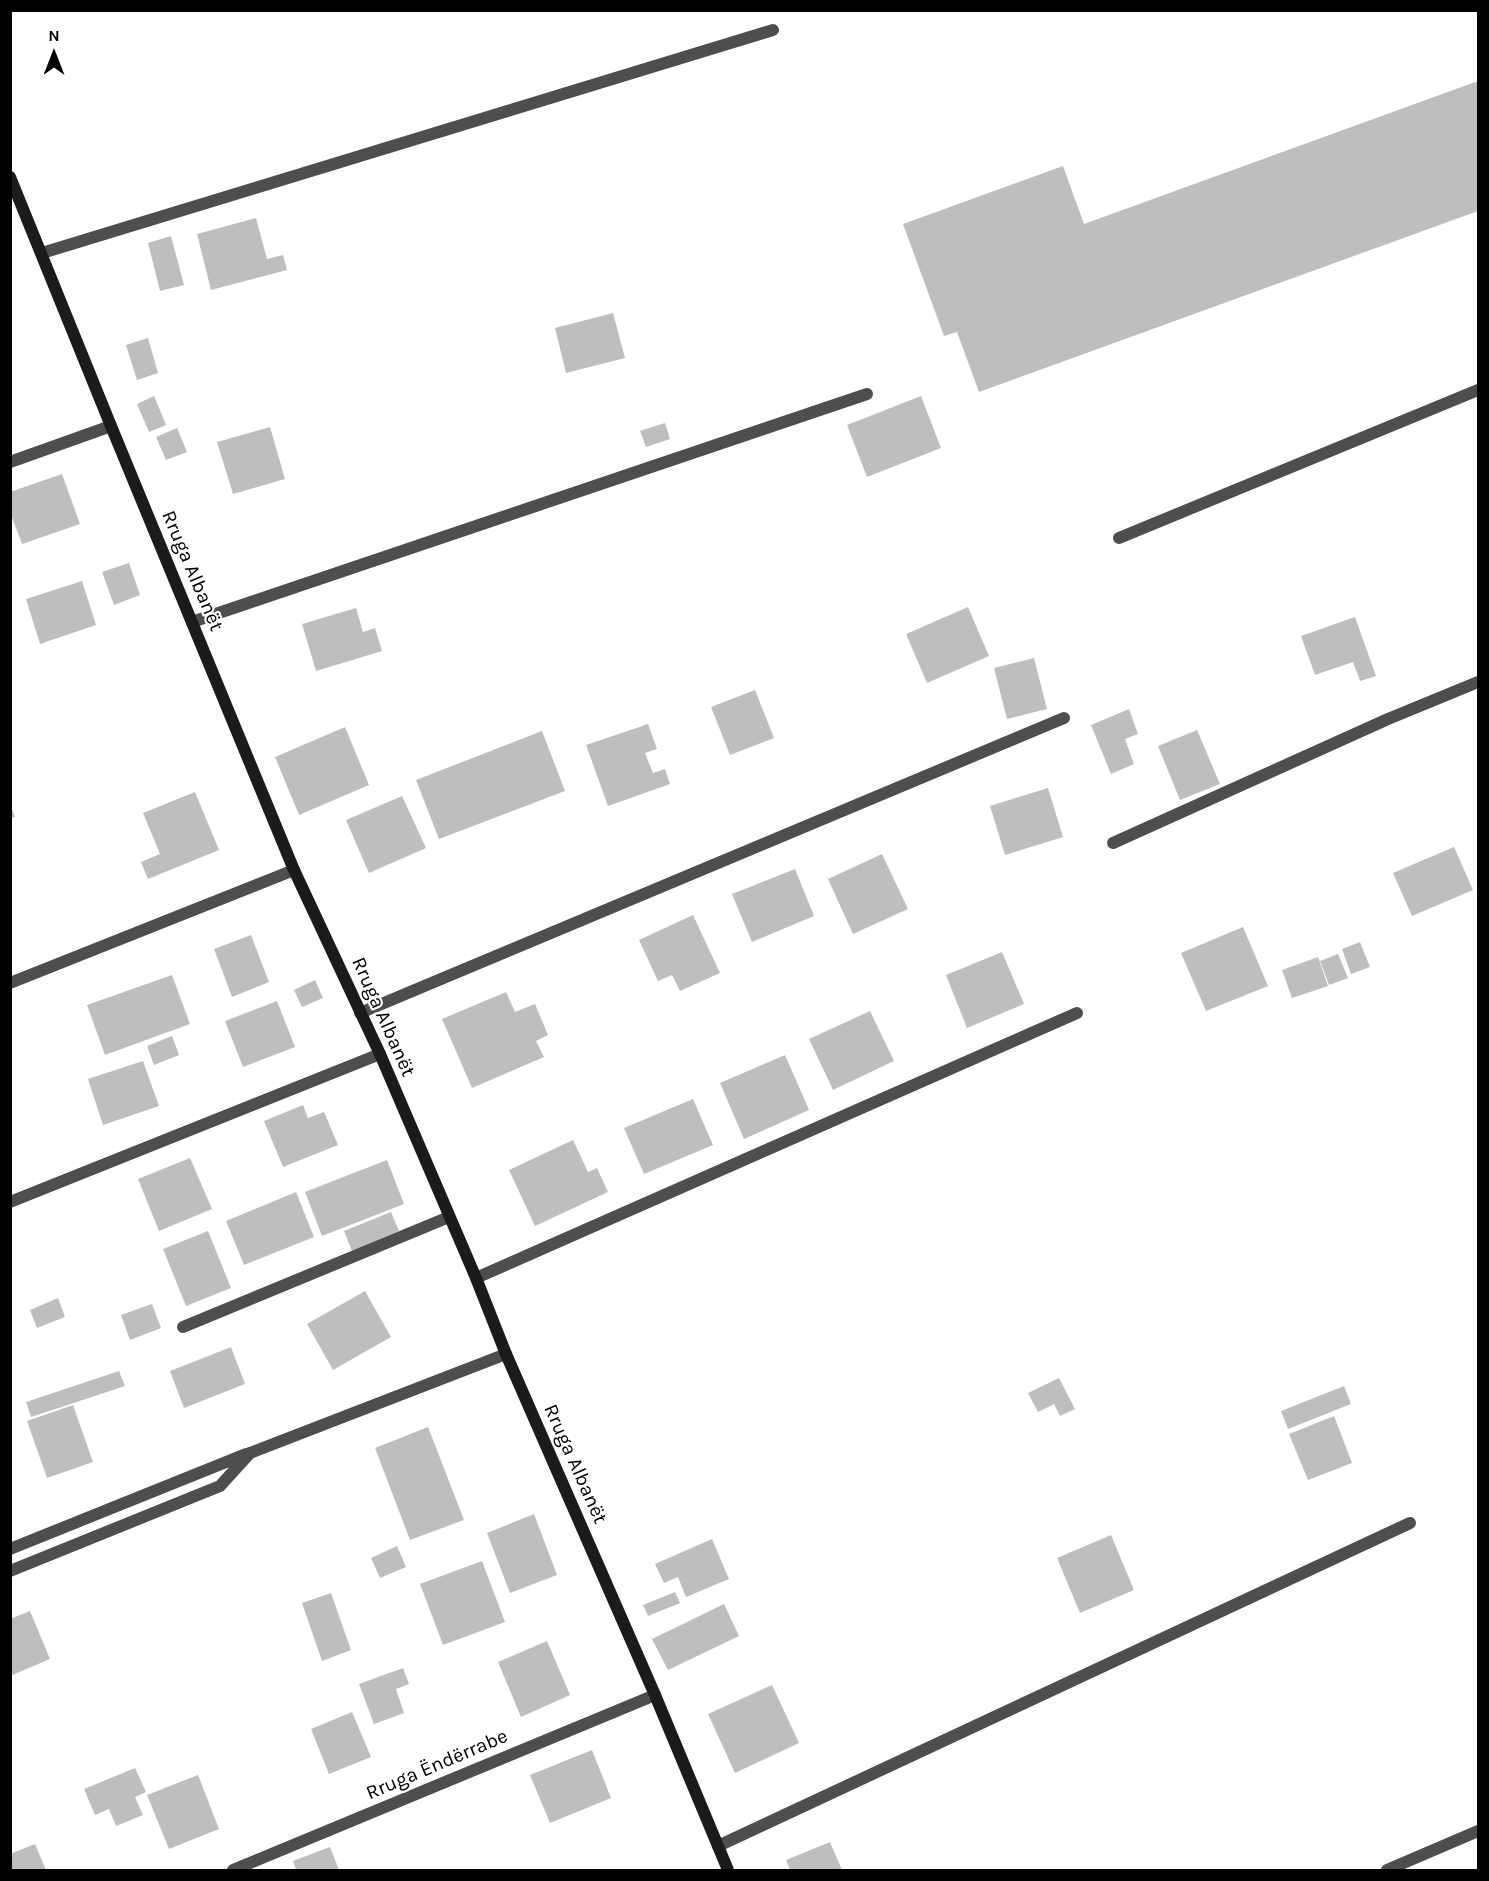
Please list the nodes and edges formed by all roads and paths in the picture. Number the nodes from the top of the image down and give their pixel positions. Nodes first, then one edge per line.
1 (773, 30) dead end
2 (10, 177) edge
3 (42, 253) junction
4 (1479, 390) edge
5 (867, 394) dead end
6 (111, 426) junction
7 (10, 462) edge
8 (1119, 538) dead end
9 (192, 622) junction
10 (1479, 682) edge
11 (1064, 718) dead end
12 (1113, 843) dead end
13 (294, 870) junction
14 (10, 983) edge
15 (360, 1013) junction
16 (1077, 1013) dead end
17 (380, 1054) junction
18 (10, 1202) edge
19 (449, 1217) junction
20 (476, 1278) junction
21 (183, 1327) dead end
22 (506, 1354) junction
23 (249, 1453) junction
24 (1410, 1523) dead end
25 (10, 1549) edge
26 (10, 1571) edge
27 (655, 1695) junction
28 (1479, 1831) edge
29 (718, 1846) junction
30 (233, 1870) edge
31 (728, 1870) edge
32 (1387, 1870) edge

1 - 3 street
2 - 3 street, Rruga Albanët
3 - 6 street, Rruga Albanët
4 - 8 street
5 - 9 street
6 - 7 street
6 - 9 street, Rruga Albanët
9 - 13 street, Rruga Albanët
10 - 12 street
11 - 15 street
13 - 14 street
13 - 15 street, Rruga Albanët
15 - 17 street, Rruga Albanët
16 - 20 street
17 - 18 street
17 - 19 street, Rruga Albanët
19 - 20 street, Rruga Albanët
19 - 21 street
20 - 22 street, Rruga Albanët
22 - 23 street
22 - 27 street, Rruga Albanët
23 - 25 street
23 - 26 street
24 - 29 street
27 - 29 street, Rruga Albanët
27 - 30 street, Rruga Ëndërrabe
28 - 32 street
29 - 31 street, Rruga Albanët

